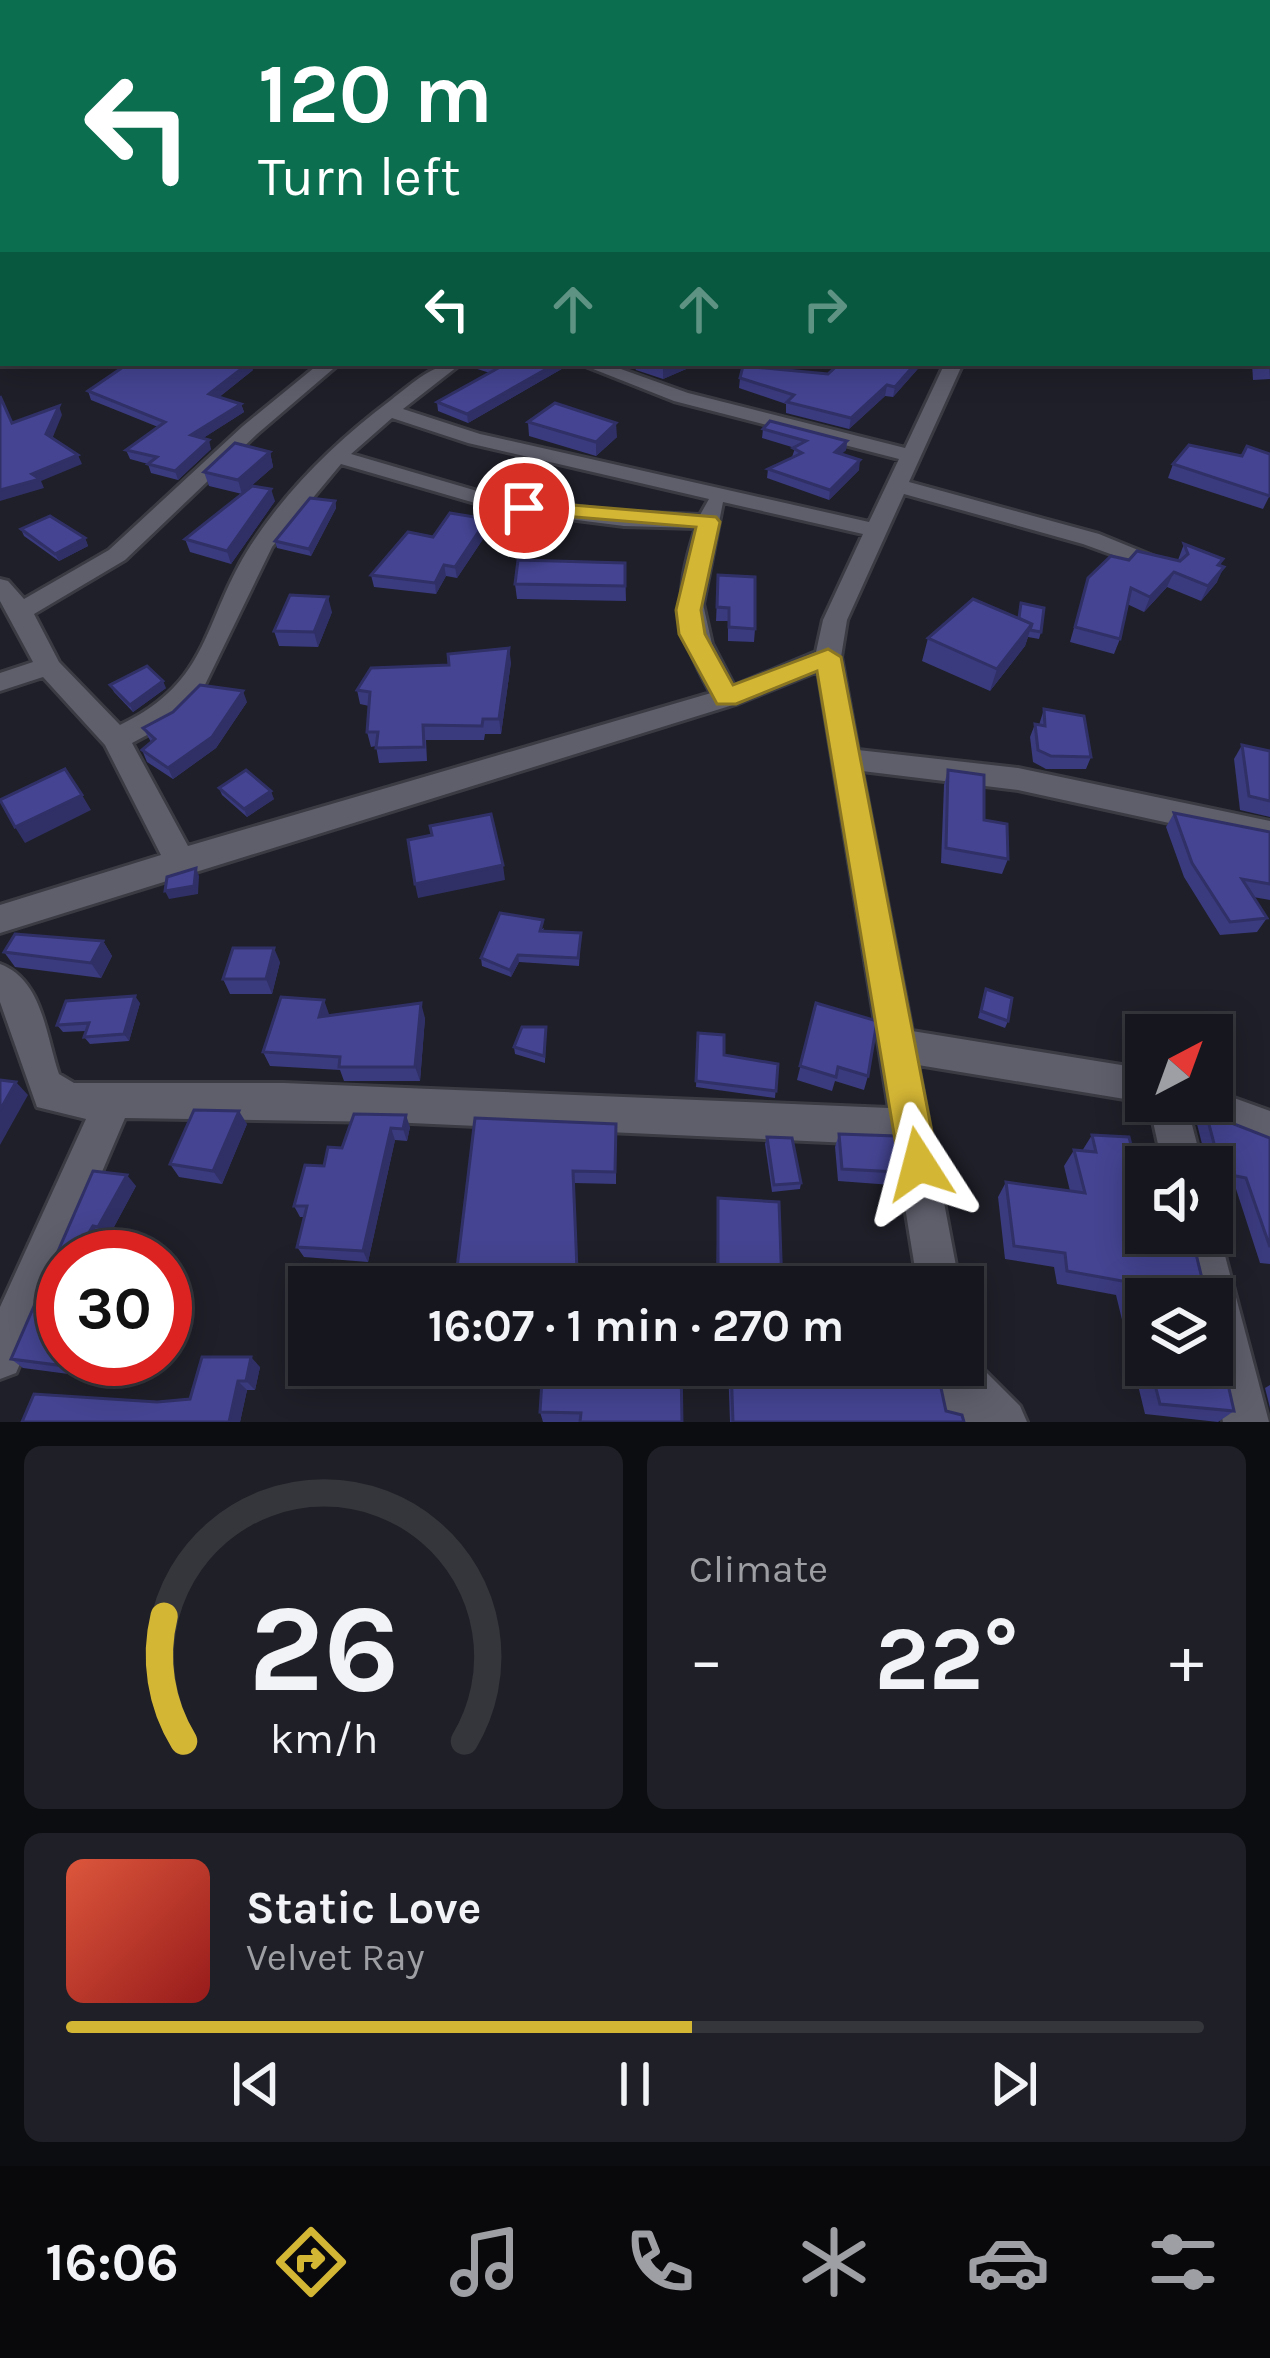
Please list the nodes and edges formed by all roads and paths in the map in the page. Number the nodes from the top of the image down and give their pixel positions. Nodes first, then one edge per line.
1 (327, 366) edge
2 (450, 366) edge
3 (595, 366) edge
4 (953, 366) edge
5 (387, 410) junction
6 (337, 456) junction
7 (911, 456) junction
8 (899, 486) junction
9 (717, 494) junction
10 (709, 522) junction
11 (878, 531) junction
12 (1166, 566) edge
13 (0, 586) edge
14 (21, 611) junction
15 (828, 657) junction
16 (48, 666) junction
17 (0, 682) edge
18 (727, 698) junction
19 (116, 739) junction
20 (845, 759) junction
21 (1270, 833) edge
22 (179, 861) junction
23 (0, 919) edge
24 (0, 980) edge
25 (899, 1045) junction
26 (1125, 1083) edge
27 (114, 1100) junction
28 (1233, 1116) edge
29 (912, 1127) junction
30 (1270, 1130) edge
31 (1204, 1254) edge
32 (935, 1266) edge
33 (0, 1357) edge
34 (956, 1386) edge
35 (971, 1386) edge
36 (964, 1422) edge
37 (1004, 1422) edge
38 (1246, 1422) edge

1 - 14 street
2 - 5 street
3 - 7 street
4 - 7 street
5 - 6 street
5 - 9 street
6 - 10 street
6 - 19 street
7 - 8 street
8 - 11 street
8 - 12 street
9 - 10 street
9 - 11 street
10 - 18 street
11 - 15 street
13 - 14 street
14 - 16 street
15 - 18 street
15 - 20 street
16 - 17 street
16 - 19 street
18 - 22 street
19 - 22 street
20 - 21 street
20 - 25 street
22 - 23 street
24 - 27 street
25 - 26 street
25 - 29 street
27 - 29 street
27 - 33 street
28 - 30 street
29 - 32 street
31 - 38 street
34 - 36 street
35 - 37 street

